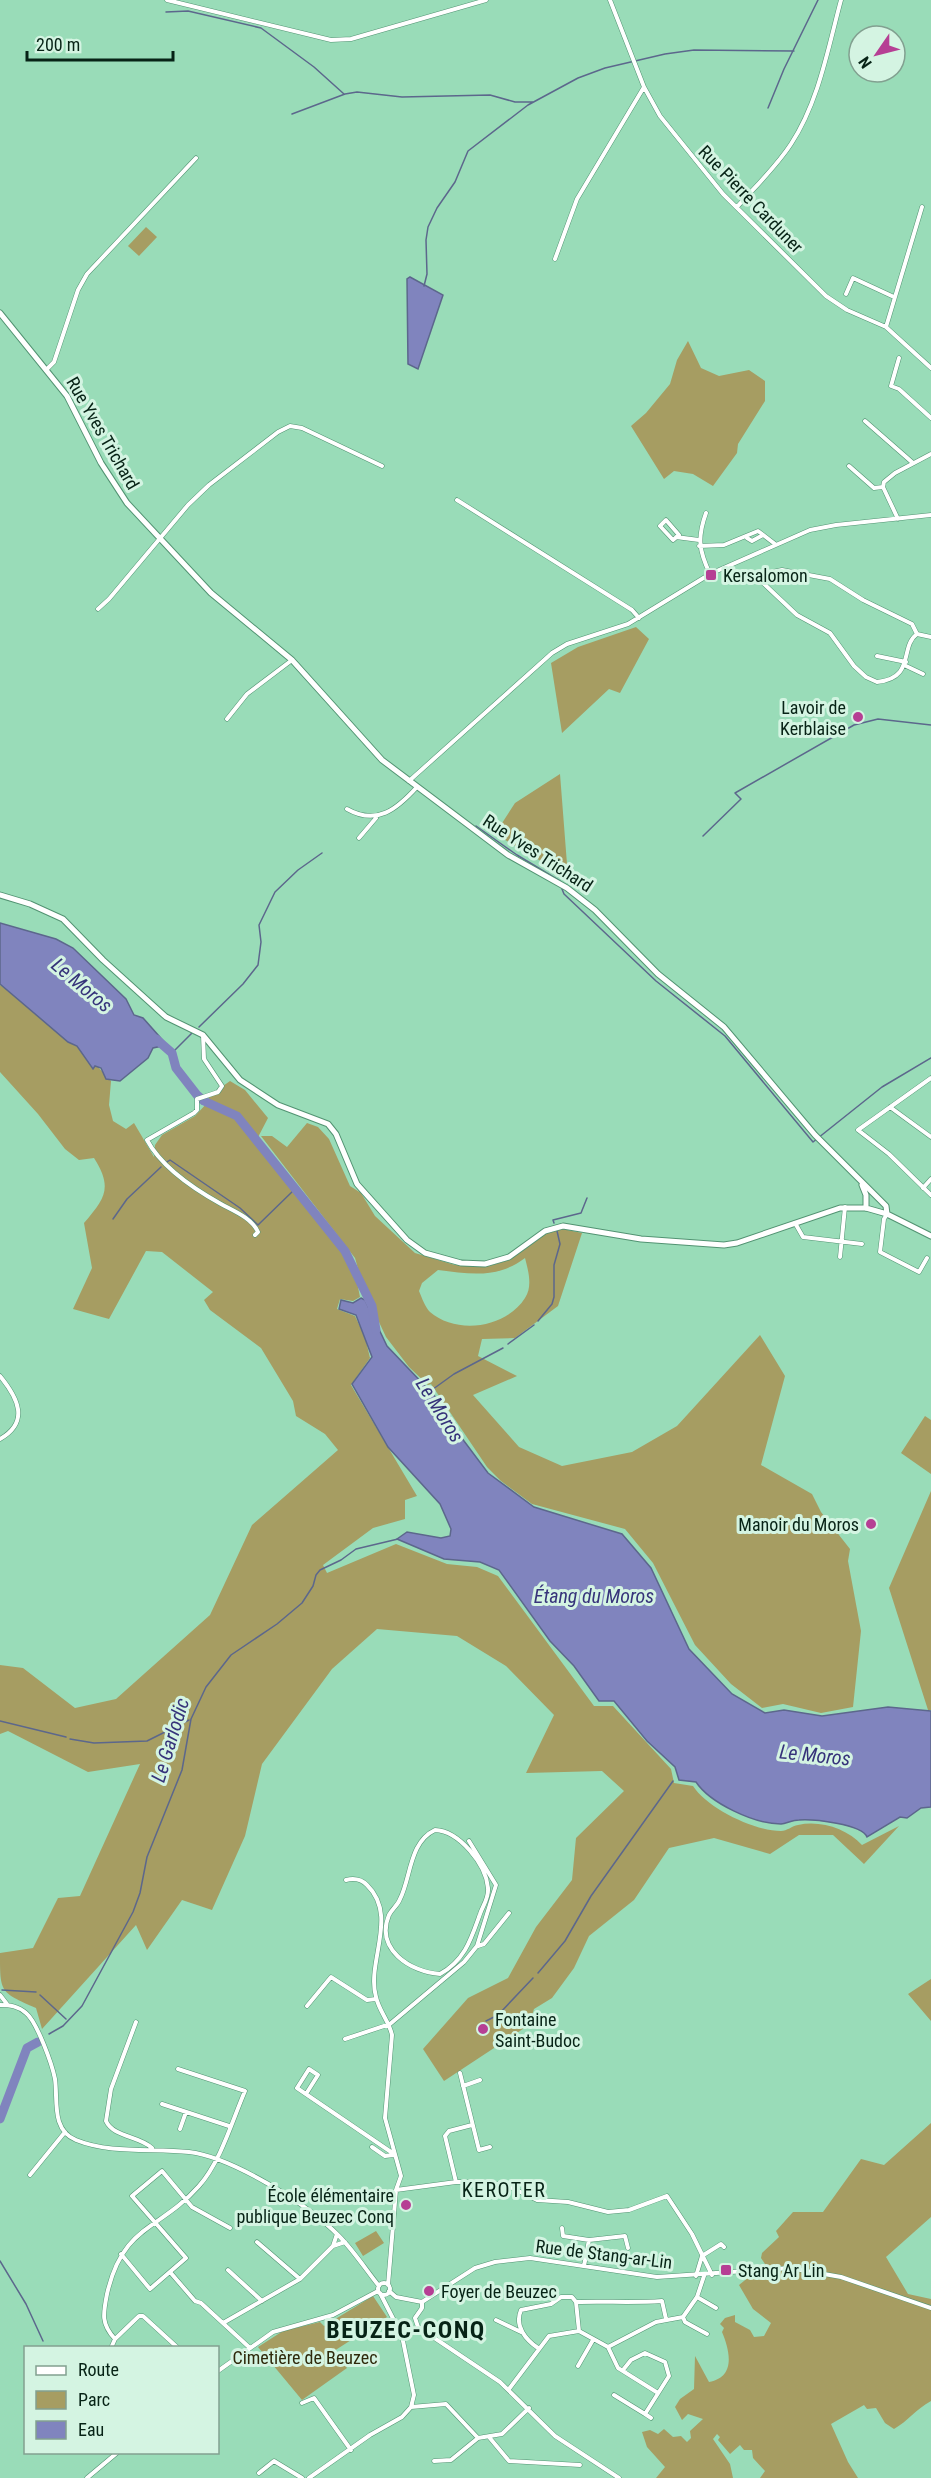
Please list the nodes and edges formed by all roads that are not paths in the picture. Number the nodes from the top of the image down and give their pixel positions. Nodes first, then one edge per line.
1 (166, 0) edge
2 (486, 0) edge
3 (610, 0) edge
4 (841, 0) edge
5 (644, 87) junction
6 (195, 158) dead end
7 (737, 207) junction
8 (922, 207) dead end
9 (555, 259) dead end
10 (846, 294) dead end
11 (894, 297) junction
12 (0, 313) edge
13 (885, 327) junction
14 (899, 358) dead end
15 (931, 368) edge
16 (46, 370) junction
17 (931, 418) edge
18 (865, 421) dead end
19 (931, 454) edge
20 (913, 463) junction
21 (382, 466) dead end
22 (849, 466) dead end
23 (883, 487) junction
24 (457, 500) dead end
25 (706, 513) dead end
26 (930, 515) edge
27 (898, 519) junction
28 (676, 537) junction
29 (159, 540) junction
30 (699, 540) junction
31 (776, 545) junction
32 (699, 546) junction
33 (710, 574) junction
34 (98, 609) dead end
35 (639, 618) junction
36 (917, 634) junction
37 (931, 637) edge
38 (877, 656) dead end
39 (292, 660) junction
40 (905, 663) junction
41 (923, 674) dead end
42 (227, 719) dead end
43 (409, 781) junction
44 (417, 788) junction
45 (347, 809) dead end
46 (377, 817) junction
47 (359, 838) dead end
48 (0, 895) edge
49 (203, 1035) junction
50 (929, 1079) edge
51 (931, 1083) edge
52 (890, 1107) junction
53 (931, 1137) edge
54 (931, 1179) edge
55 (861, 1182) junction
56 (923, 1188) junction
57 (873, 1193) junction
58 (931, 1196) edge
59 (846, 1207) junction
60 (868, 1208) junction
61 (887, 1214) junction
62 (795, 1223) junction
63 (255, 1235) dead end
64 (931, 1236) edge
65 (842, 1241) junction
66 (862, 1244) dead end
67 (840, 1257) dead end
68 (927, 1258) dead end
69 (0, 1376) edge
70 (0, 1439) edge
71 (469, 1841) dead end
72 (346, 1880) dead end
73 (509, 1913) dead end
74 (387, 1945) junction
75 (477, 1946) junction
76 (379, 1948) junction
77 (0, 1995) edge
78 (376, 2000) junction
79 (0, 2005) edge
80 (8, 2005) junction
81 (307, 2006) dead end
82 (136, 2022) dead end
83 (390, 2024) junction
84 (345, 2039) dead end
85 (178, 2069) dead end
86 (460, 2073) dead end
87 (480, 2080) dead end
88 (463, 2086) junction
89 (306, 2094) junction
90 (162, 2104) dead end
91 (186, 2112) junction
92 (472, 2125) junction
93 (229, 2126) junction
94 (180, 2128) dead end
95 (65, 2132) junction
96 (372, 2147) dead end
97 (489, 2147) dead end
98 (153, 2149) junction
99 (394, 2155) junction
100 (215, 2159) junction
101 (30, 2175) dead end
102 (456, 2182) junction
103 (396, 2190) junction
104 (185, 2199) junction
105 (154, 2222) junction
106 (562, 2228) dead end
107 (230, 2229) dead end
108 (337, 2234) junction
109 (589, 2240) junction
110 (257, 2242) dead end
111 (345, 2242) junction
112 (333, 2246) junction
113 (724, 2247) dead end
114 (628, 2248) dead end
115 (121, 2254) junction
116 (702, 2256) junction
117 (584, 2266) junction
118 (228, 2270) dead end
119 (171, 2272) junction
120 (712, 2275) junction
121 (696, 2276) junction
122 (704, 2276) junction
123 (300, 2279) junction
124 (388, 2285) junction
125 (379, 2290) junction
126 (389, 2291) junction
127 (696, 2297) junction
128 (262, 2301) junction
129 (422, 2302) junction
130 (576, 2302) junction
131 (716, 2308) dead end
132 (931, 2308) edge
133 (683, 2318) junction
134 (666, 2319) junction
135 (496, 2320) dead end
136 (223, 2323) junction
137 (418, 2327) junction
138 (579, 2331) junction
139 (522, 2332) junction
140 (707, 2334) dead end
141 (402, 2336) junction
142 (115, 2339) junction
143 (593, 2340) junction
144 (112, 2346) edge
145 (176, 2346) edge
146 (608, 2347) junction
147 (250, 2348) junction
148 (538, 2348) junction
149 (578, 2366) dead end
150 (219, 2370) edge
151 (623, 2370) junction
152 (509, 2389) junction
153 (658, 2393) junction
154 (614, 2395) dead end
155 (302, 2403) dead end
156 (411, 2407) junction
157 (529, 2408) junction
158 (645, 2414) junction
159 (651, 2418) dead end
160 (489, 2437) junction
161 (478, 2438) junction
162 (351, 2450) junction
163 (116, 2454) edge
164 (434, 2461) dead end
165 (580, 2465) dead end
166 (259, 2473) dead end
167 (87, 2478) edge
168 (302, 2478) edge
169 (309, 2478) edge
170 (619, 2478) edge

1 - 2 street
3 - 5 street, Rue Pierre Carduner
4 - 7 street
5 - 7 street, Rue Pierre Carduner
5 - 9 street
6 - 16 street
7 - 13 street, Rue Pierre Carduner
8 - 11 street
10 - 11 street
11 - 13 street
12 - 16 main road, Rue Yves Trichard
13 - 15 street, Rue Pierre Carduner
14 - 17 street
16 - 29 main road, Rue Yves Trichard
18 - 20 street
19 - 20 street
20 - 23 street
21 - 29 street
22 - 23 street
23 - 27 street
24 - 35 street
25 - 30 street
26 - 27 street
27 - 31 street
28 - 28 street
28 - 30 street
29 - 34 street
29 - 39 main road, Rue Yves Trichard
30 - 32 street
31 - 32 street
31 - 33 street
32 - 33 street
33 - 35 street
35 - 43 street
36 - 37 street
36 - 40 street
36 - 40 street
38 - 40 street
39 - 42 street
39 - 43 main road, Rue Yves Trichard
40 - 41 street
43 - 44 main road, Rue Yves Trichard
44 - 46 street
44 - 55 main road, Rue Yves Trichard
45 - 46 street
46 - 47 street
48 - 49 main road
49 - 62 main road
49 - 63 street
50 - 51 street
50 - 52 street
52 - 53 street
52 - 56 street
54 - 56 street
55 - 57 main road, Rue Yves Trichard
55 - 60 main road
56 - 58 street
57 - 60 main road
57 - 61 main road
59 - 60 main road
59 - 62 main road
59 - 65 street
60 - 61 main road
61 - 64 main road
61 - 68 street
62 - 65 street
65 - 66 street
65 - 67 street
69 - 70 street
71 - 75 street
72 - 76 street
73 - 75 street
74 - 74 street
74 - 76 street
75 - 83 street
76 - 78 street
77 - 80 street
78 - 81 street
78 - 83 street
79 - 80 street
80 - 95 street
82 - 98 street
83 - 84 street
83 - 99 street
85 - 93 street
86 - 88 street
87 - 88 street
88 - 92 street
89 - 89 street
89 - 99 street
90 - 91 street
91 - 93 street
91 - 94 street
92 - 97 street
92 - 102 street
93 - 100 street
95 - 98 street
95 - 101 street
96 - 99 street
98 - 100 street
99 - 103 street
100 - 104 street
100 - 108 street
102 - 103 street
102 - 116 street
103 - 124 street
104 - 105 street
104 - 105 street
104 - 107 street
105 - 115 street
105 - 119 street
106 - 109 street
108 - 111 street
108 - 112 street
109 - 114 street
109 - 117 street
110 - 123 street
111 - 112 street
111 - 125 street
112 - 123 street
113 - 116 street
115 - 119 street
115 - 142 street
116 - 120 street
116 - 121 street
117 - 121 street, Rue de Stang-ar-Lin
117 - 129 street, Rue de Stang-ar-Lin
118 - 128 street
119 - 136 street
120 - 122 street, Rue de Stang-ar-Lin
120 - 132 street, Rue de Stang-ar-Lin
121 - 122 street, Rue de Stang-ar-Lin
122 - 127 street
123 - 128 street
124 - 125 street
124 - 126 street
125 - 126 street
125 - 141 street
125 - 147 street
126 - 129 street
127 - 131 street
127 - 133 street
128 - 136 street
129 - 137 street
130 - 134 street
130 - 138 street
130 - 139 street
133 - 134 street
133 - 140 street
134 - 146 street
135 - 139 street
136 - 147 street
137 - 141 street
137 - 152 street
138 - 143 street
138 - 148 street
139 - 148 street
141 - 156 street
142 - 144 street
142 - 145 street
143 - 146 street
143 - 149 street
146 - 151 street
147 - 150 street
148 - 152 street
151 - 153 street
151 - 153 street
152 - 157 street
153 - 158 street
154 - 158 street
155 - 162 street
156 - 161 street
156 - 162 street
157 - 160 street
157 - 170 street
158 - 159 street
160 - 161 street
160 - 165 street
161 - 164 street
162 - 169 street
163 - 167 street
166 - 168 street

